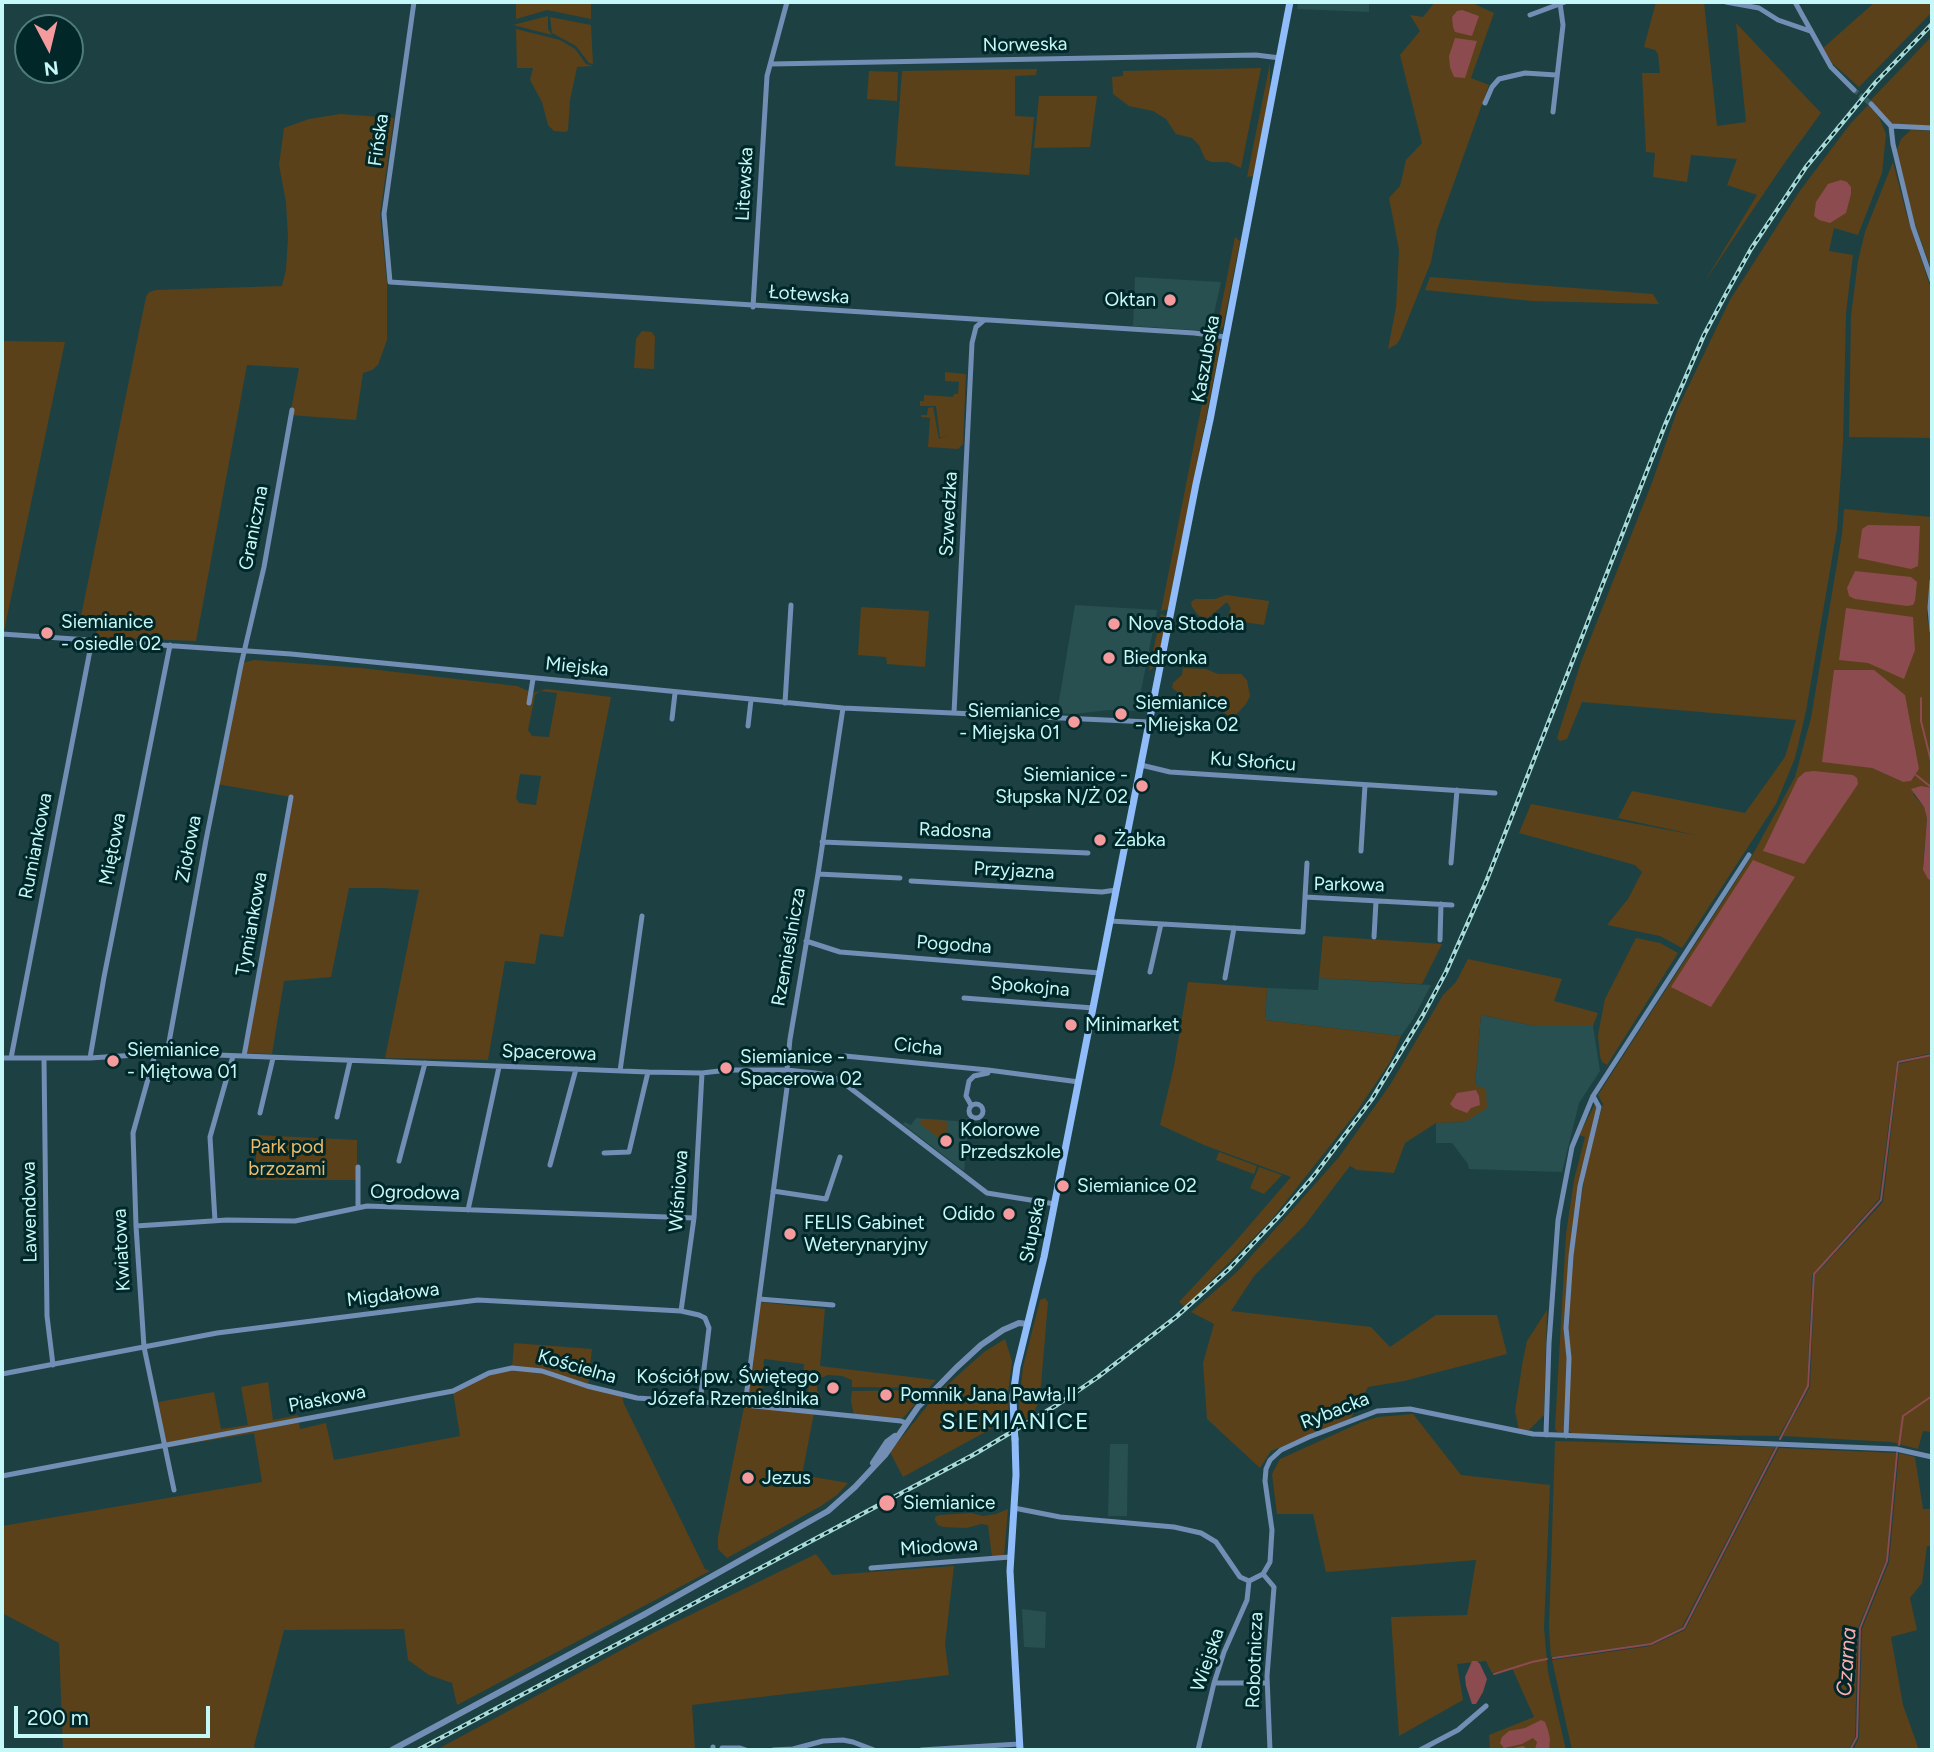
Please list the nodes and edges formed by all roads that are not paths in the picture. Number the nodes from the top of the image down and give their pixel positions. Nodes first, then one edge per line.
1 (414, 2) edge
2 (787, 2) edge
3 (1290, 2) edge
4 (1726, 2) edge
5 (1795, 2) edge
6 (1563, 3) edge
7 (1530, 15) dead end
8 (1810, 31) junction
9 (1280, 58) junction
10 (771, 64) junction
11 (1556, 75) junction
12 (1854, 90) tunnel mouth
13 (1485, 103) dead end
14 (1871, 104) tunnel mouth
15 (1553, 112) dead end
16 (1891, 126) junction
17 (1932, 128) edge
18 (1932, 281) edge
19 (390, 282) joint
20 (753, 307) junction
21 (984, 321) junction
22 (1226, 337) junction
23 (292, 410) dead end
24 (1932, 581) edge
25 (791, 605) dead end
26 (1932, 631) edge
27 (2, 634) edge
28 (92, 640) junction
29 (170, 645) junction
30 (243, 651) junction
31 (533, 679) junction
32 (675, 692) junction
33 (751, 700) junction
34 (528, 703) dead end
35 (785, 703) junction
36 (843, 708) junction
37 (954, 713) junction
38 (672, 719) dead end
39 (1149, 722) junction
40 (748, 726) dead end
41 (1141, 765) junction
42 (1365, 785) junction
43 (1457, 790) junction
44 (1495, 793) dead end
45 (291, 797) dead end
46 (822, 842) junction
47 (1361, 851) dead end
48 (1088, 853) dead end
49 (1749, 855) dead end
50 (1307, 863) dead end
51 (1451, 863) dead end
52 (818, 874) junction
53 (900, 878) dead end
54 (911, 881) dead end
55 (1116, 890) junction
56 (1305, 897) junction
57 (1376, 901) junction
58 (1441, 904) junction
59 (1452, 905) dead end
60 (642, 915) dead end
61 (1110, 921) junction
62 (1161, 924) junction
63 (1234, 928) junction
64 (1374, 937) dead end
65 (1440, 940) dead end
66 (806, 941) junction
67 (1150, 972) dead end
68 (1100, 973) junction
69 (1225, 978) dead end
70 (964, 998) dead end
71 (1093, 1008) junction
72 (167, 1053) junction
73 (155, 1054) junction
74 (233, 1056) junction
75 (244, 1056) junction
76 (845, 1056) dead end
77 (2, 1058) edge
78 (10, 1058) junction
79 (90, 1058) junction
80 (274, 1058) junction
81 (44, 1059) junction
82 (350, 1061) junction
83 (425, 1063) junction
84 (499, 1067) junction
85 (576, 1069) junction
86 (787, 1070) junction
87 (988, 1070) junction
88 (620, 1071) junction
89 (649, 1072) junction
90 (702, 1073) junction
91 (1079, 1082) junction
92 (1593, 1096) junction
93 (971, 1105) dead end
94 (260, 1113) dead end
95 (337, 1117) dead end
96 (604, 1153) dead end
97 (840, 1157) dead end
98 (399, 1161) dead end
99 (550, 1166) dead end
100 (358, 1167) dead end
101 (773, 1191) junction
102 (1055, 1204) junction
103 (358, 1208) junction
104 (468, 1210) junction
105 (694, 1218) junction
106 (215, 1221) junction
107 (136, 1226) junction
108 (759, 1299) junction
109 (833, 1305) dead end
110 (681, 1311) junction
111 (1028, 1324) junction
112 (144, 1347) junction
113 (53, 1365) junction
114 (489, 1373) joint
115 (2, 1374) edge
116 (699, 1402) junction
117 (745, 1405) junction
118 (906, 1423) junction
119 (1546, 1435) junction
120 (1566, 1436) junction
121 (166, 1445) junction
122 (1932, 1457) edge
123 (2, 1476) edge
124 (174, 1490) dead end
125 (1014, 1508) junction
126 (1010, 1557) junction
127 (870, 1568) dead end
128 (1263, 1574) junction
129 (1249, 1581) junction
130 (1214, 1683) junction
131 (1267, 1684) junction
132 (1486, 1706) dead end
133 (1019, 1747) edge
134 (722, 1748) dead end
135 (392, 1750) edge
136 (746, 1750) edge
137 (773, 1750) edge
138 (874, 1750) edge
139 (922, 1750) edge
140 (1198, 1750) edge
141 (1270, 1750) edge
142 (1420, 1750) edge

1 - 19 street, Fińska
2 - 10 street, Litewska
3 - 9 main road, Kaszubska
4 - 8 street
5 - 8 street
6 - 7 street
6 - 11 street
8 - 12 street
9 - 10 street, Norweska
9 - 22 main road, Kaszubska
10 - 20 street, Litewska
11 - 13 street
11 - 15 street
14 - 16 street
16 - 17 street
16 - 18 street
19 - 20 street, Łotewska
20 - 21 street, Łotewska
21 - 22 street, Łotewska
21 - 37 street, Szwedzka
22 - 39 main road, Kaszubska
23 - 30 street, Graniczna
24 - 26 street
25 - 35 street
27 - 28 street, Miejska
28 - 29 street, Miejska
28 - 78 street, Rumiankowa
29 - 30 street, Miejska
29 - 79 street, Miętowa
30 - 31 street, Miejska
30 - 72 street, Ziołowa
31 - 32 street, Miejska
31 - 34 street
32 - 33 street, Miejska
32 - 38 street
33 - 35 street, Miejska
33 - 40 street
35 - 36 street, Miejska
36 - 37 street, Miejska
36 - 46 street, Rzemieślnicza
37 - 39 street, Miejska
39 - 41 main road, Słupska
41 - 42 street, Ku Słońcu
41 - 55 main road, Słupska
42 - 43 street, Ku Słońcu
42 - 47 street
43 - 44 street, Ku Słońcu
43 - 51 street
45 - 75 street, Tymiankowa
46 - 48 street, Radosna
46 - 52 street, Rzemieślnicza
49 - 92 street
50 - 56 street
52 - 53 street
52 - 66 street, Rzemieślnicza
54 - 55 street, Przyjazna
55 - 61 main road, Słupska
56 - 57 street, Parkowa
56 - 63 street, Parkowa
57 - 58 street, Parkowa
57 - 64 street
58 - 59 street, Parkowa
58 - 65 street
60 - 88 street
61 - 62 street, Parkowa
61 - 68 main road, Słupska
62 - 63 street, Parkowa
62 - 67 street
63 - 69 street
66 - 68 street, Pogodna
66 - 86 street, Rzemieślnicza
68 - 71 main road, Słupska
70 - 71 street, Spokojna
71 - 91 main road, Słupska
72 - 73 street, Spacerowa
72 - 74 street, Spacerowa
73 - 79 street, Spacerowa
73 - 107 street, Kwiatowa
74 - 75 street, Spacerowa
74 - 106 street
75 - 80 street, Spacerowa
76 - 87 street, Cicha
77 - 78 street, Spacerowa
78 - 81 street, Spacerowa
79 - 81 street, Spacerowa
80 - 82 street, Spacerowa
80 - 94 street
81 - 113 street, Lawendowa
82 - 83 street, Spacerowa
82 - 95 street
83 - 84 street, Spacerowa
83 - 98 street
84 - 85 street, Spacerowa
84 - 104 street
85 - 88 street, Spacerowa
85 - 99 street
86 - 90 street, Spacerowa
86 - 101 street, Rzemieślnicza
86 - 102 street, Spacerowa
87 - 91 street, Cicha
87 - 93 street
88 - 89 street, Spacerowa
89 - 90 street, Spacerowa
89 - 96 street
90 - 105 street, Wiśniowa
91 - 102 main road, Słupska
92 - 119 street
92 - 120 street
97 - 101 street
100 - 103 street
101 - 108 street, Rzemieślnicza
102 - 111 main road, Słupska
103 - 104 street, Ogrodowa
103 - 106 street, Ogrodowa
104 - 105 street, Ogrodowa
105 - 110 street, Wiśniowa
106 - 107 street, Ogrodowa
107 - 112 street, Kwiatowa
108 - 109 street
108 - 117 street, Rzemieślnicza
110 - 112 street, Migdałowa
110 - 116 street, Migdałowa
111 - 118 street
111 - 125 main road, Słupska, bridge
112 - 113 street, Migdałowa
112 - 121 street, Kwiatowa
113 - 115 street, Migdałowa
114 - 116 street, Kościelna
114 - 121 street, Piaskowa
116 - 117 street, Kościelna
117 - 118 street, Kościelna
118 - 135 street
119 - 120 street
119 - 128 street, Rybacka
120 - 122 street
121 - 123 street, Piaskowa
121 - 124 street
125 - 126 main road, Słupska
125 - 129 street
126 - 127 street, Miodowa
126 - 133 main road, Słupska
128 - 129 street
128 - 131 street, Robotnicza
129 - 130 street, Wiejska
130 - 131 street
130 - 140 street, Wiejska
131 - 141 street, Robotnicza
132 - 142 street
133 - 139 street
134 - 136 street
137 - 138 street

